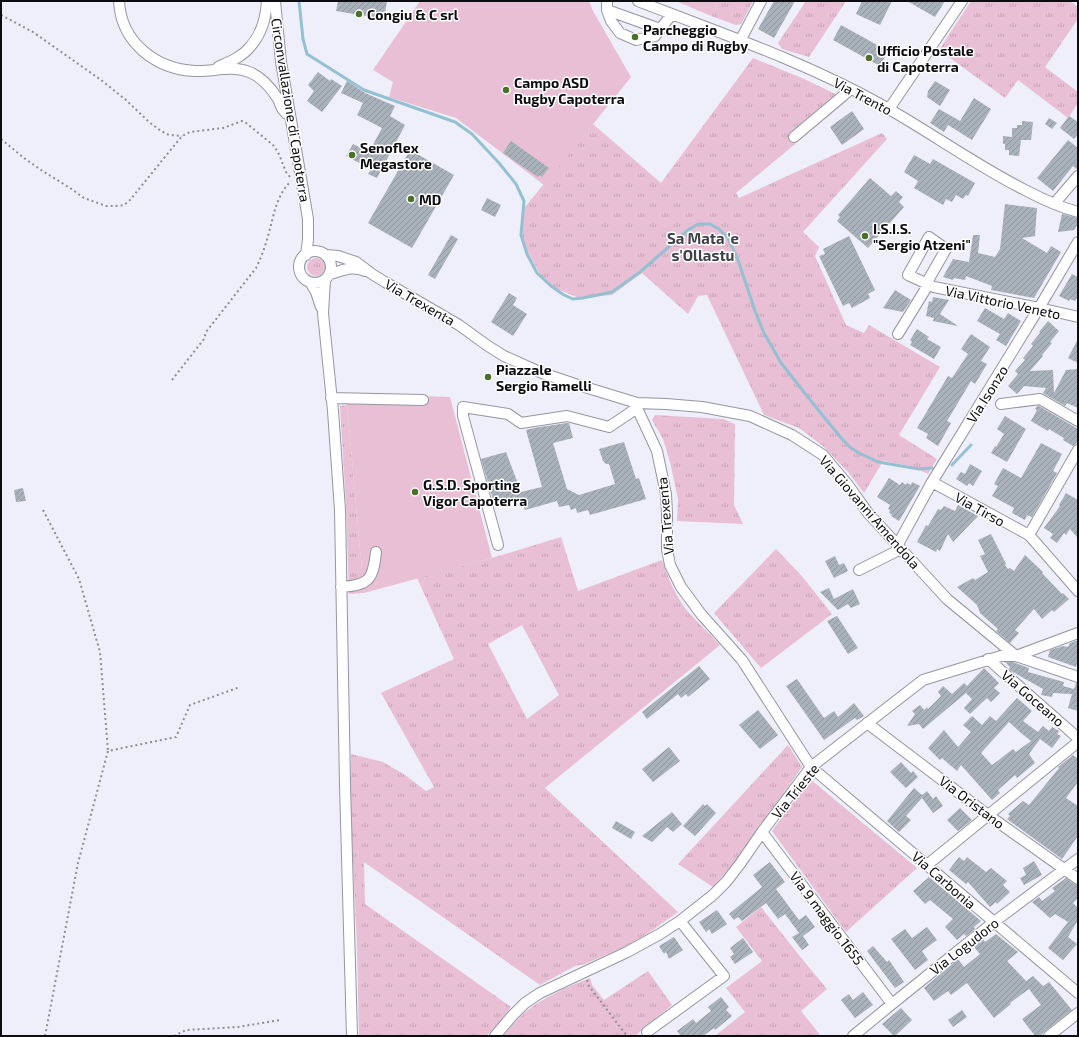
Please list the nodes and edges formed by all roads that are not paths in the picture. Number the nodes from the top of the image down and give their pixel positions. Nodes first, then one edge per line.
1 (119, 1) edge
2 (267, 1) edge
3 (275, 1) edge
4 (638, 1) edge
5 (762, 1) edge
6 (962, 1) edge
7 (607, 5) edge
8 (672, 14) junction
9 (660, 29) junction
10 (740, 41) junction
11 (214, 70) junction
12 (851, 89) junction
13 (889, 109) junction
14 (290, 116) junction
15 (794, 137) dead end
16 (1078, 176) edge
17 (1054, 204) junction
18 (1078, 212) edge
19 (308, 219) junction
20 (1078, 242) edge
21 (324, 254) junction
22 (306, 255) junction
23 (372, 274) junction
24 (327, 277) junction
25 (310, 282) junction
26 (1039, 308) junction
27 (323, 313) junction
28 (1078, 317) edge
29 (898, 334) dead end
30 (331, 398) junction
31 (423, 400) dead end
32 (1001, 404) dead end
33 (637, 405) junction
34 (1078, 421) edge
35 (1078, 450) edge
36 (932, 482) junction
37 (1029, 535) junction
38 (498, 545) dead end
39 (899, 547) junction
40 (376, 552) dead end
41 (858, 570) dead end
42 (341, 587) junction
43 (1078, 591) edge
44 (1078, 633) edge
45 (1016, 656) junction
46 (988, 659) junction
47 (1078, 677) edge
48 (867, 723) junction
49 (1078, 738) edge
50 (1078, 742) edge
51 (811, 767) junction
52 (988, 815) junction
53 (762, 832) junction
54 (1078, 859) edge
55 (927, 865) junction
56 (1064, 870) junction
57 (1078, 879) edge
58 (680, 921) junction
59 (994, 922) junction
60 (1078, 993) edge
61 (892, 1004) junction
62 (1078, 1013) edge
63 (648, 1032) dead end
64 (352, 1036) edge
65 (495, 1036) edge
66 (853, 1036) edge
67 (1049, 1036) edge

1 - 11 street
2 - 11 street
3 - 14 street, Circonvallazione di Capoterra
4 - 8 street, Via Trento
5 - 10 street
6 - 13 street
7 - 9 street
7 - 9 street
8 - 9 street
8 - 10 street, Via Trento
10 - 12 street, Via Trento
11 - 14 street
12 - 13 street, Via Trento
12 - 15 street
13 - 17 street, Via Trento
14 - 19 street, Circonvallazione di Capoterra
16 - 17 street
17 - 18 street, Via Trento
19 - 21 street
19 - 22 street
20 - 26 street, Via Isonzo
21 - 22 street
21 - 23 street
21 - 24 street
22 - 25 street
23 - 24 street
23 - 33 street, Via Trexenta
24 - 25 street
24 - 27 street
25 - 27 street
26 - 28 street, Via Vittorio Veneto
26 - 29 street, Via Vittorio Veneto
26 - 36 street, Via Isonzo
27 - 30 street
30 - 31 street
30 - 42 street
32 - 34 street
33 - 38 street
33 - 39 street, Via Giovanni Amendola
33 - 51 street, Via Trexenta
35 - 37 street
36 - 37 street, Via Tirso
36 - 39 street, Via Isonzo
37 - 43 street, Via Tirso
39 - 41 street
39 - 45 street, Via Giovanni Amendola
40 - 42 street
42 - 64 street
44 - 45 street, Via Trieste
45 - 46 street, Via Trieste
45 - 47 street, Via Giovanni Amendola
46 - 48 street, Via Trieste
46 - 49 street, Via Goceano
48 - 51 street, Via Trieste
48 - 52 street, Via Oristano
50 - 52 street
51 - 53 street, Via Trieste
51 - 55 street, Via Carbonia
52 - 55 street
52 - 56 street, Via Oristano
53 - 58 street, Via Trieste
53 - 61 street, Via 9 maggio 1655
54 - 56 street, Via Logudoro
55 - 59 street, Via Carbonia
56 - 57 street, Via Oristano
56 - 59 street, Via Logudoro
58 - 63 street
58 - 65 street, Via Trieste
59 - 60 street, Via Carbonia
59 - 61 street, Via Logudoro
61 - 66 street, Via Logudoro
62 - 67 street

